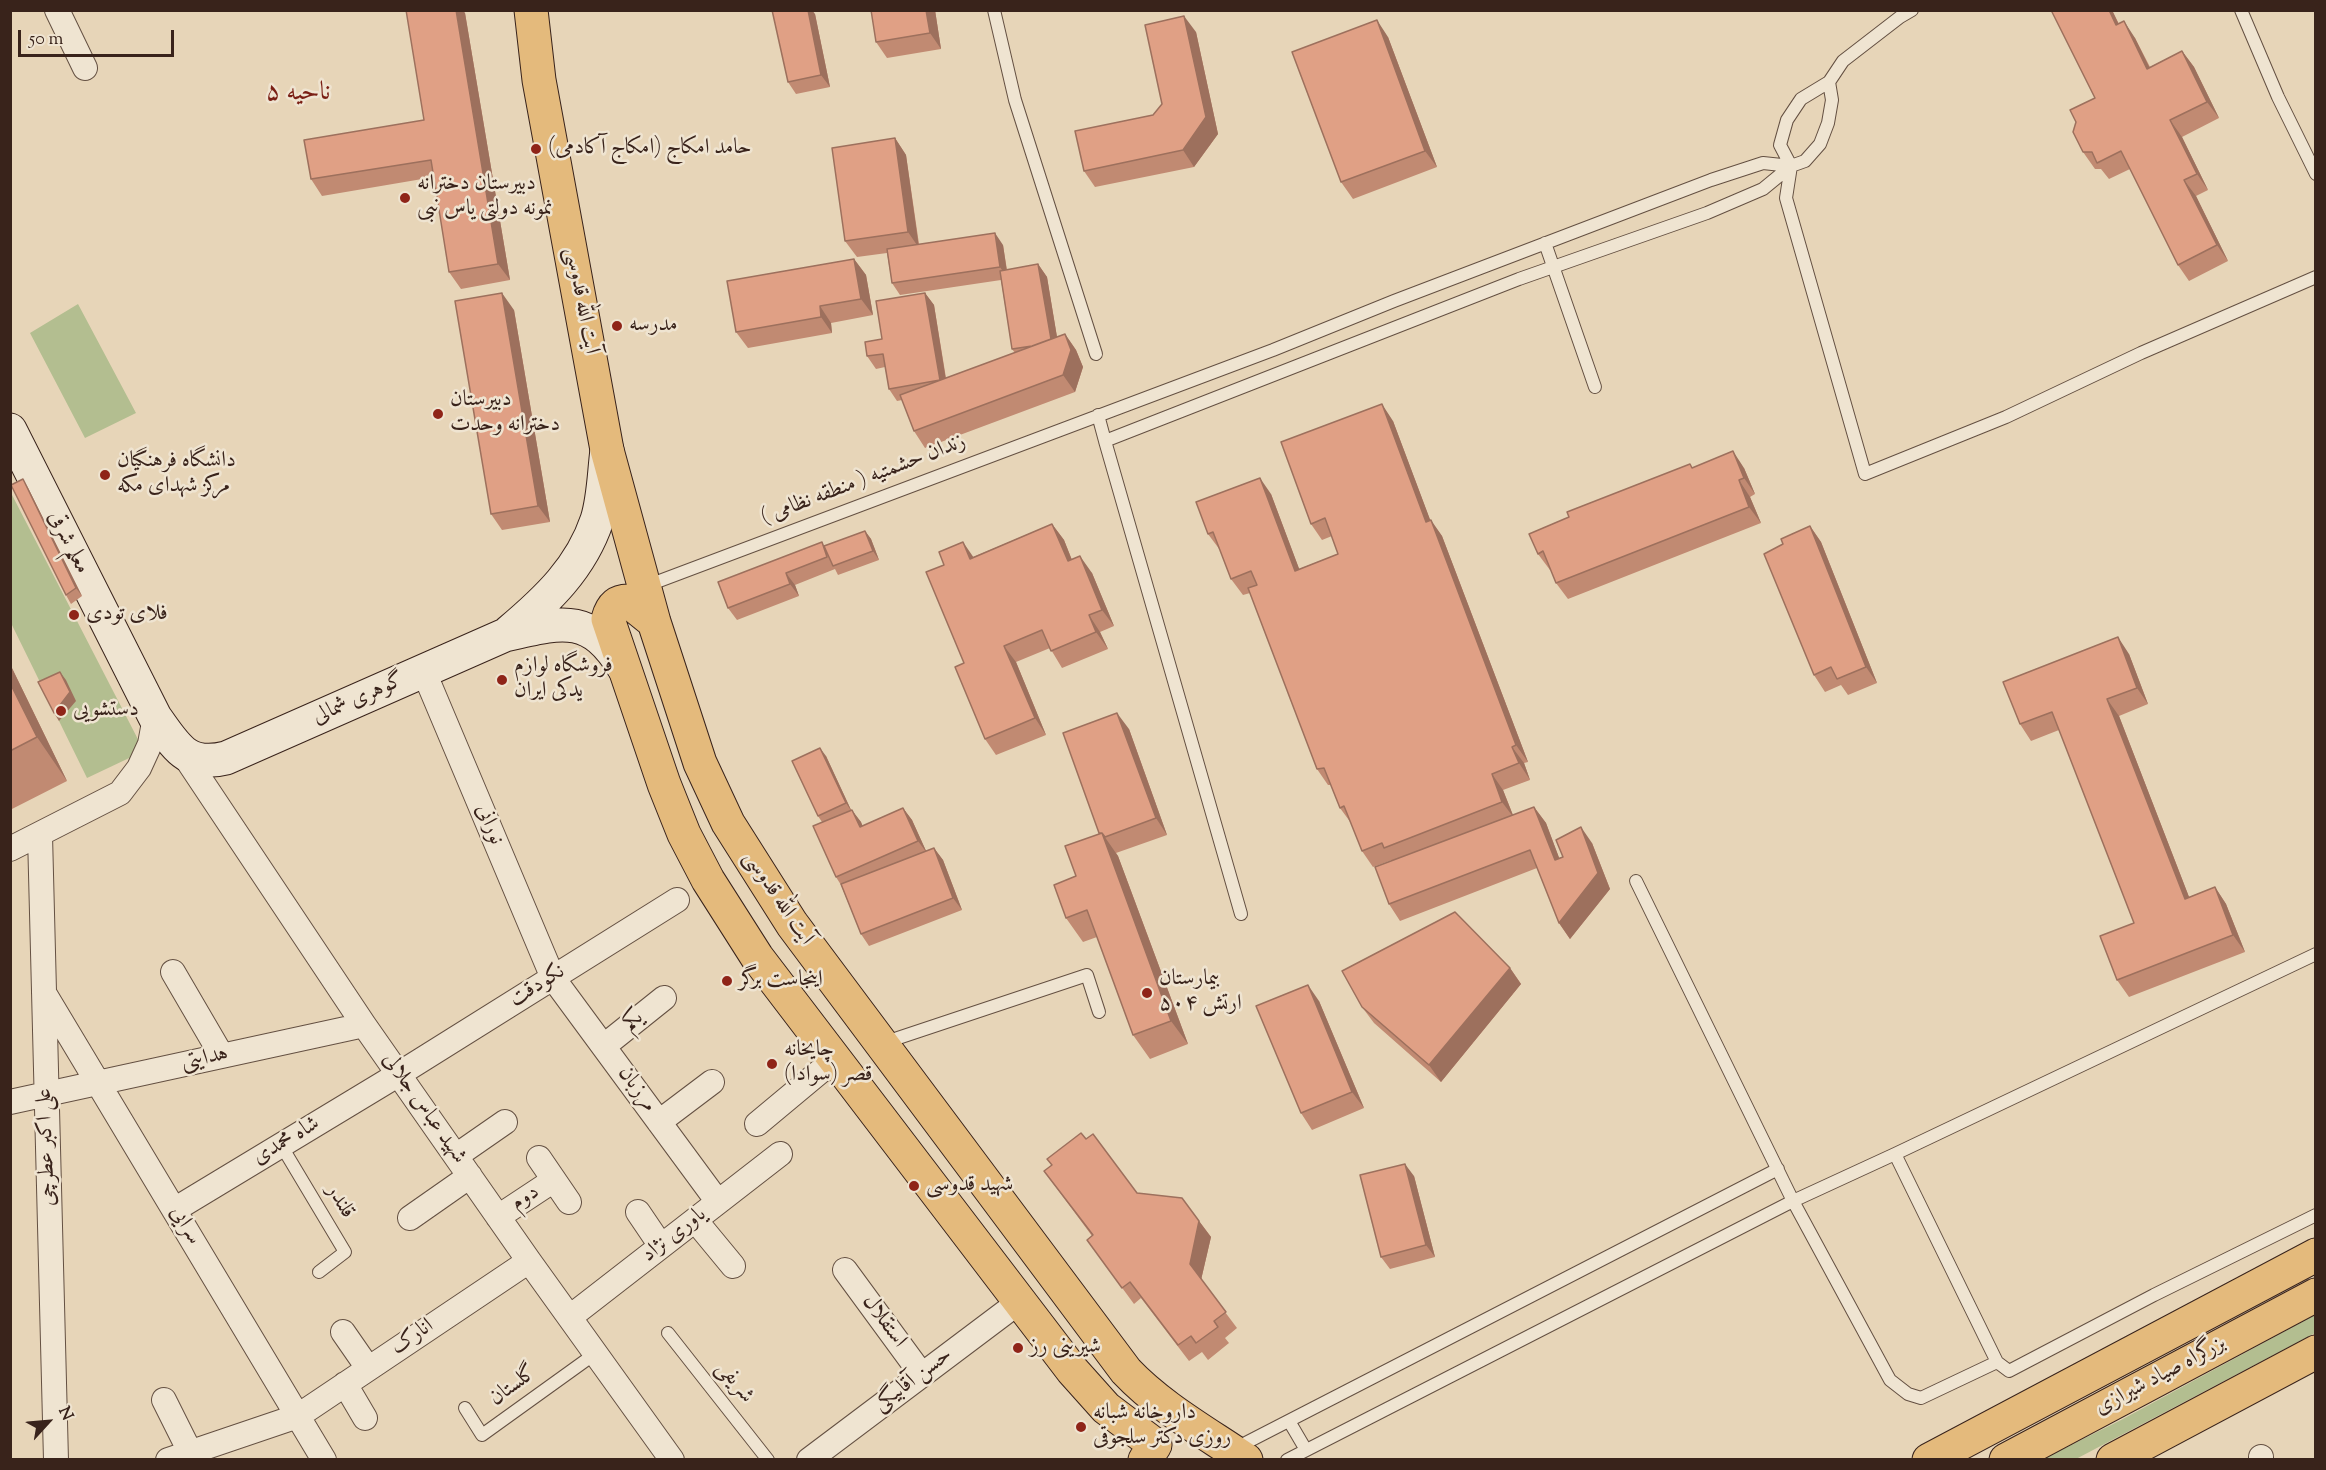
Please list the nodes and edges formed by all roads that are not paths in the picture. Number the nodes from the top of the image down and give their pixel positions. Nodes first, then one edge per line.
1 (57, 10) edge
2 (531, 10) edge
3 (994, 10) edge
4 (1912, 10) edge
5 (2241, 10) edge
6 (85, 68) dead end
7 (1829, 82) junction
8 (1791, 166) junction
9 (2316, 174) edge
10 (1545, 243) junction
11 (1553, 267) junction
12 (2316, 277) edge
13 (1096, 354) dead end
14 (1595, 387) dead end
15 (1098, 414) junction
16 (10, 430) edge
17 (1106, 441) junction
18 (607, 450) junction
19 (644, 587) junction
20 (654, 622) junction
21 (505, 634) junction
22 (424, 672) junction
23 (626, 672) junction
24 (155, 717) junction
25 (197, 757) junction
26 (40, 835) junction
27 (10, 849) edge
28 (1636, 881) dead end
29 (677, 900) dead end
30 (1240, 914) dead end
31 (2316, 954) edge
32 (173, 972) dead end
33 (553, 978) junction
34 (44, 993) junction
35 (664, 998) dead end
36 (1099, 1012) dead end
37 (364, 1025) junction
38 (882, 1043) junction
39 (604, 1046) junction
40 (222, 1056) junction
41 (835, 1059) junction
42 (399, 1074) junction
43 (712, 1082) dead end
44 (99, 1084) junction
45 (46, 1096) junction
46 (10, 1102) edge
47 (505, 1122) dead end
48 (659, 1122) junction
49 (757, 1124) dead end
50 (281, 1145) junction
51 (780, 1154) dead end
52 (1896, 1154) junction
53 (456, 1156) junction
54 (540, 1158) dead end
55 (1778, 1169) junction
56 (470, 1176) junction
57 (554, 1180) junction
58 (1793, 1201) junction
59 (568, 1202) dead end
60 (718, 1202) junction
61 (174, 1210) junction
62 (638, 1212) dead end
63 (2316, 1215) edge
64 (498, 1217) junction
65 (410, 1218) dead end
66 (695, 1220) junction
67 (662, 1246) junction
68 (2316, 1256) edge
69 (529, 1261) junction
70 (733, 1266) dead end
71 (845, 1270) dead end
72 (319, 1272) dead end
73 (2316, 1295) edge
74 (1019, 1302) junction
75 (570, 1317) junction
76 (343, 1332) dead end
77 (668, 1333) dead end
78 (2316, 1352) edge
79 (596, 1353) junction
80 (1997, 1362) junction
81 (368, 1368) junction
82 (922, 1375) junction
83 (345, 1384) junction
84 (164, 1400) dead end
85 (465, 1408) dead end
86 (298, 1416) junction
87 (365, 1418) dead end
88 (1289, 1420) junction
89 (1306, 1450) junction
90 (1150, 1453) edge
91 (824, 1455) edge
92 (1239, 1455) edge
93 (179, 1456) edge
94 (56, 1460) edge
95 (324, 1460) edge
96 (672, 1460) edge
97 (768, 1460) edge
98 (1287, 1460) edge
99 (1929, 1460) edge
100 (2006, 1460) edge
101 (2113, 1460) edge

1 - 6 street
2 - 18 main road, آیت الله قدوسی
3 - 13 lane
4 - 7 lane
5 - 9 lane
7 - 8 lane
7 - 8 lane
8 - 10 lane, زندان حشمتیه ( منطقه نظامی )
8 - 11 lane
8 - 12 lane
10 - 11 lane
10 - 15 lane, زندان حشمتیه ( منطقه نظامی )
11 - 14 lane
11 - 17 lane
15 - 17 lane
15 - 19 lane, زندان حشمتیه ( منطقه نظامی )
16 - 24 main road, معلم شرقی
17 - 30 lane
18 - 19 main road, آیت الله قدوسی
18 - 21 main road, آیت الله قدوسی
19 - 20 main road, آیت الله قدوسی
20 - 23 main road
20 - 38 main road, آیت الله قدوسی
21 - 22 main road, گوهری شمالی
21 - 23 main road
22 - 25 main road, گوهری شمالی
22 - 33 street, نورانی
23 - 41 main road
24 - 25 main road, معلم شرقی
24 - 26 street
25 - 37 street, شهید عباس جلالی
26 - 27 street
26 - 34 street, علی اکبر عطرچی
28 - 55 lane
29 - 33 street, نکودقت
31 - 52 lane
32 - 40 street
33 - 39 street, مرزبان
33 - 42 street, نکودقت
34 - 44 street, سرایی
34 - 45 street, علی اکبر عطرچی
35 - 39 street, یکم
36 - 38 lane
37 - 40 street, هدایتی
37 - 42 street, شهید عباس جلالی
38 - 92 main road, آیت الله قدوسی
39 - 48 street, مرزبان
40 - 44 street, هدایتی
41 - 49 street
41 - 74 main road
42 - 50 street, شاه محمدی
42 - 53 street, شهید عباس جلالی
43 - 48 street
44 - 45 street, هدایتی
44 - 61 street, سرایی
45 - 46 street, هدایتی
45 - 94 street, علی اکبر عطرچی
47 - 53 street
48 - 60 street, مرزبان
50 - 61 street, شاه محمدی
50 - 72 lane, قلندر
51 - 60 street, یاوری نژاد
52 - 58 lane
52 - 80 lane
53 - 56 street, شهید عباس جلالی
54 - 57 street
55 - 58 lane
55 - 88 lane
56 - 64 street, شهید عباس جلالی
56 - 65 street
57 - 59 street
57 - 64 street, دوم
58 - 80 lane
58 - 89 lane
60 - 66 street, یاوری نژاد
61 - 86 street, سرایی
62 - 67 street
63 - 80 lane
64 - 69 street, شهید عباس جلالی
66 - 67 street, یاوری نژاد
66 - 70 street
67 - 75 street, یاوری نژاد
68 - 99 main road
69 - 75 street, شهید عباس جلالی
69 - 81 street, انارک
71 - 82 street, استقلال
73 - 100 main road, بزرگراه صیاد شیرازی
74 - 82 street, حسن آقابیگی
74 - 90 main road
75 - 79 street, شهید عباس جلالی
76 - 81 street
77 - 97 lane, شریفی
78 - 101 main road
79 - 85 lane, گلستان
79 - 96 street, شهید عباس جلالی
81 - 83 street, انارک
82 - 91 street, حسن آقابیگی
83 - 86 street, انارک
83 - 87 street
84 - 93 street
86 - 93 street, انارک
86 - 95 street, سرایی
88 - 89 lane
88 - 92 lane
89 - 98 lane

